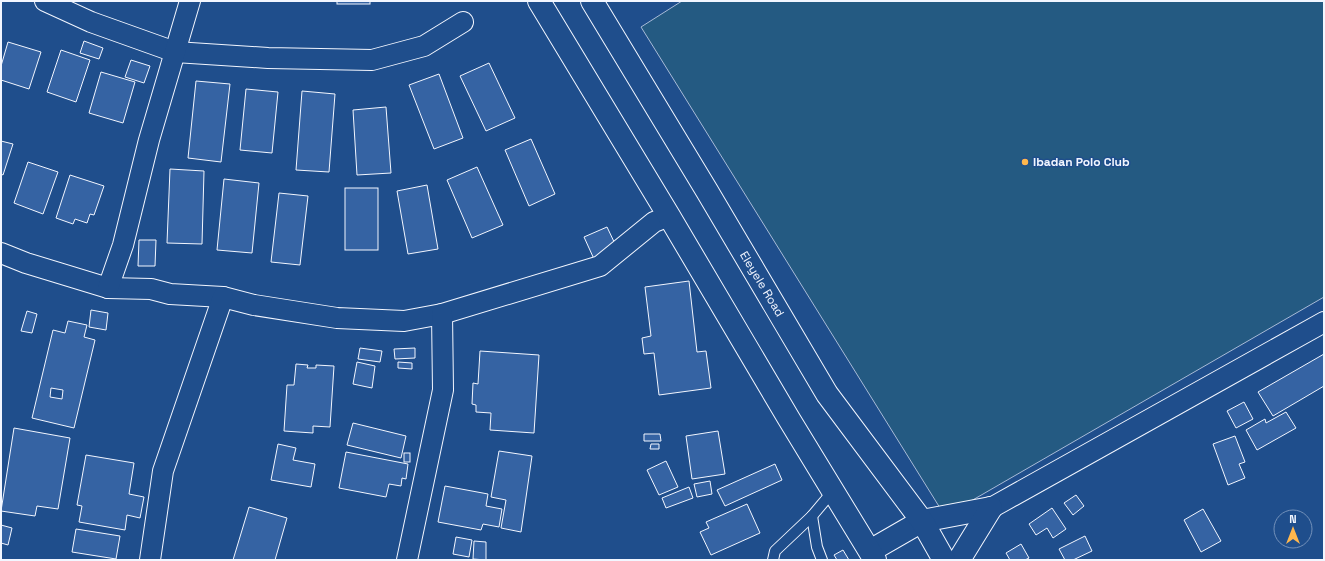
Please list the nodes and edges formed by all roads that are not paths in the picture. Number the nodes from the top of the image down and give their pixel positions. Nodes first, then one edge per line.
1 (45, 1) edge
2 (190, 1) edge
3 (539, 1) edge
4 (592, 1) edge
5 (463, 22) dead end
6 (175, 52) junction
7 (669, 216) junction
8 (1, 253) edge
9 (108, 288) junction
10 (223, 297) junction
11 (442, 314) junction
12 (1324, 322) edge
13 (833, 491) junction
14 (991, 508) junction
15 (812, 516) junction
16 (922, 521) junction
17 (872, 555) edge
18 (150, 560) edge
19 (407, 560) edge
20 (772, 560) edge
21 (822, 560) edge
22 (944, 560) edge
23 (959, 560) edge

1 - 6 street
2 - 6 street
3 - 7 main road
4 - 16 main road, Eleyele Road
5 - 6 street
6 - 9 street
7 - 11 street
7 - 13 main road
8 - 9 street
9 - 10 street
10 - 11 street
10 - 18 street
11 - 19 street
12 - 14 street
13 - 15 lane
13 - 17 main road
14 - 16 main road
14 - 23 main road
15 - 20 lane
15 - 21 lane
16 - 17 main road
16 - 22 main road, Eleyele Road

